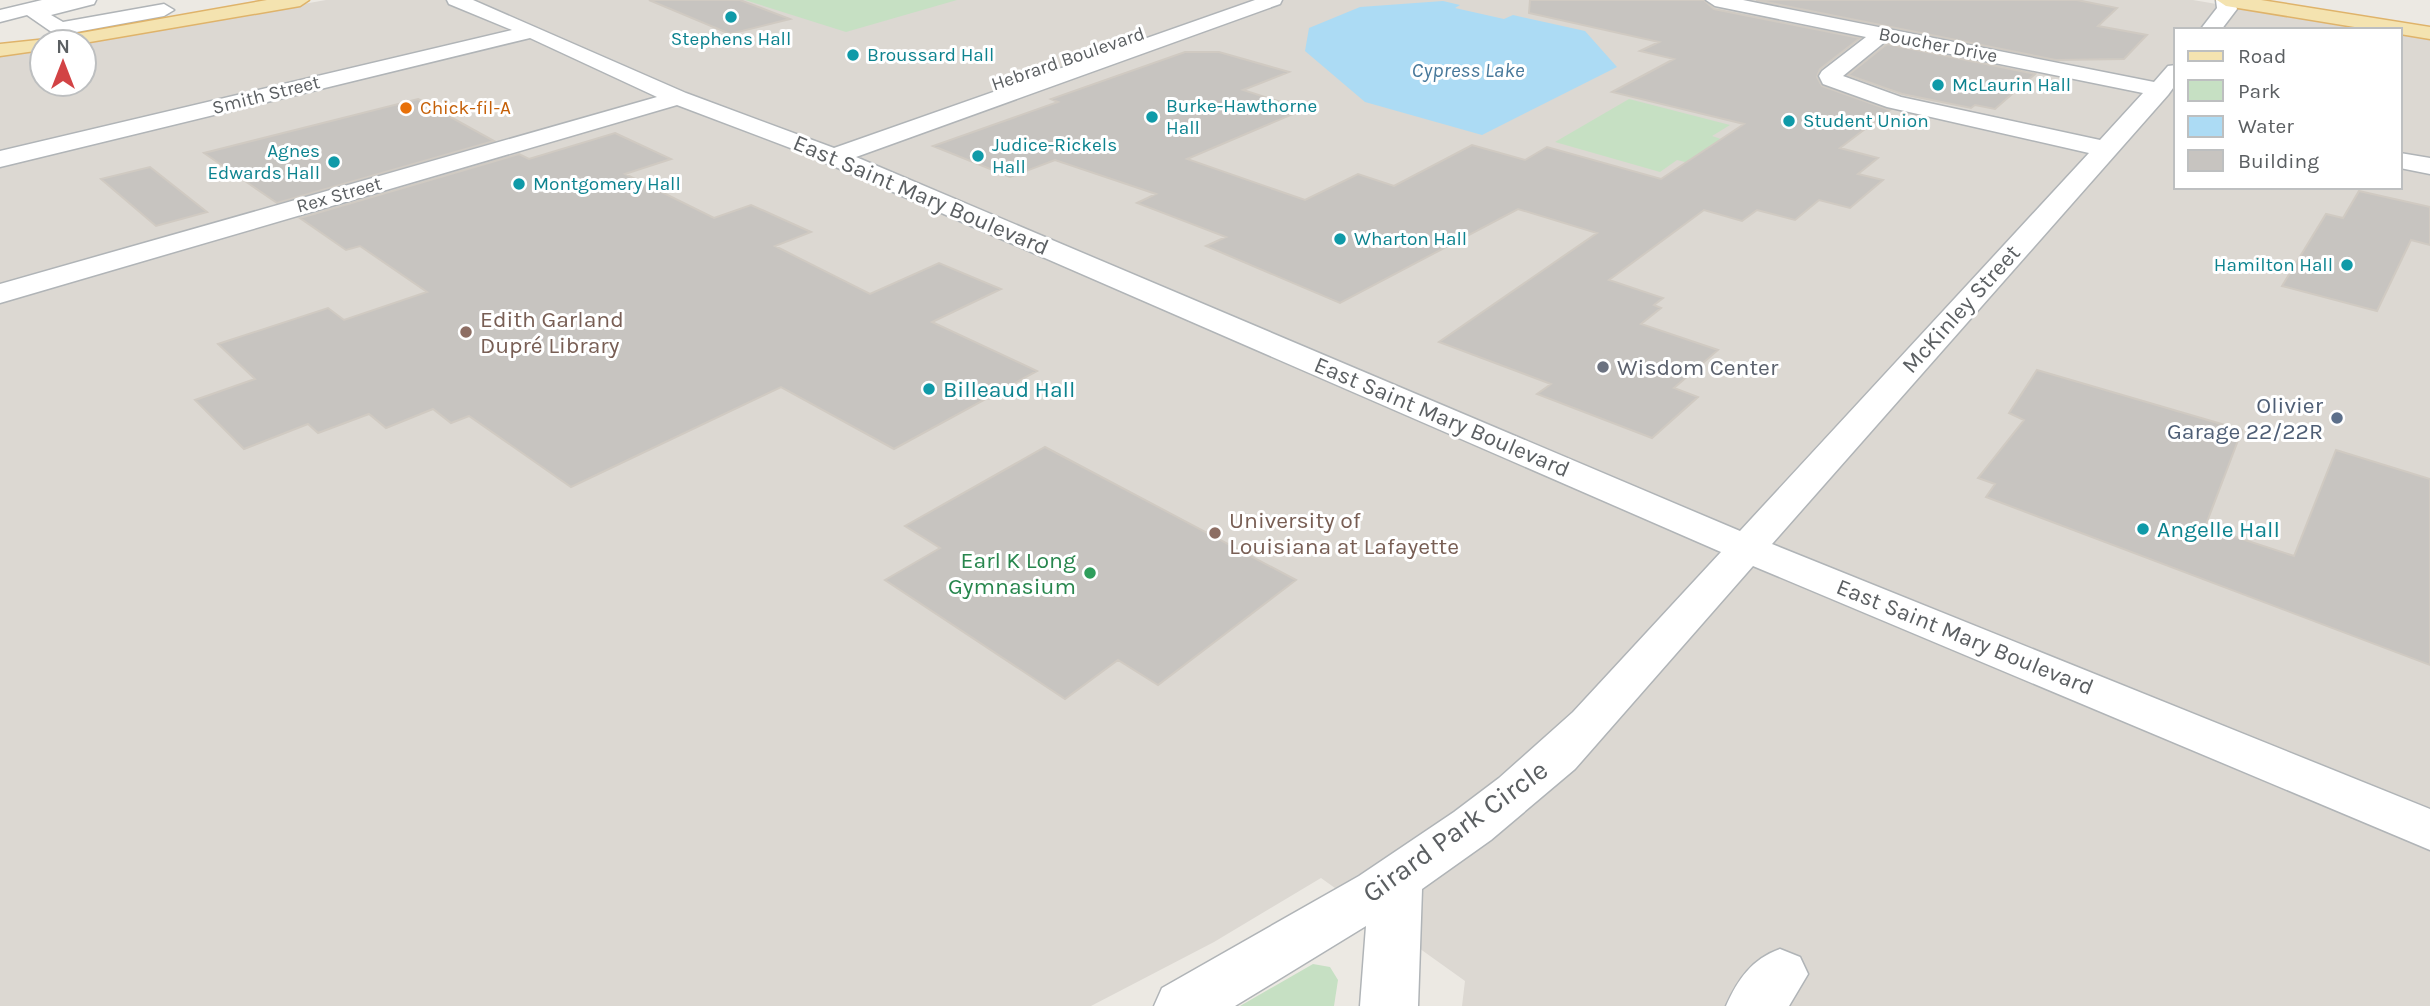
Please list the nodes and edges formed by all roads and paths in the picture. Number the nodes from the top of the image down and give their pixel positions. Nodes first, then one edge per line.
1 (66, 0) edge
2 (87, 0) edge
3 (123, 0) edge
4 (146, 0) edge
5 (300, 0) edge
6 (456, 0) edge
7 (1242, 0) edge
8 (1273, 0) edge
9 (1715, 0) edge
10 (2225, 0) edge
11 (0, 16) edge
12 (172, 16) junction
13 (1195, 22) junction
14 (50, 28) edge
15 (2212, 28) edge
16 (2399, 28) edge
17 (2402, 28) edge
18 (98, 29) edge
19 (532, 31) junction
20 (2430, 33) edge
21 (1882, 34) junction
22 (2162, 95) edge
23 (678, 98) junction
24 (950, 99) junction
25 (973, 108) junction
26 (2106, 149) junction
27 (821, 152) junction
28 (0, 159) edge
29 (2402, 160) edge
30 (2430, 166) edge
31 (0, 294) edge
32 (1746, 548) junction
33 (2430, 830) edge
34 (1396, 878) junction
35 (1183, 1006) edge
36 (1389, 1006) edge

1 - 11 street
2 - 14 street
3 - 12 street
4 - 12 street
5 - 12 main road
6 - 19 street, East Saint Mary Boulevard
7 - 13 street, Hebrard Boulevard
8 - 13 street, Hebrard Boulevard
9 - 21 street, Boucher Drive
10 - 15 street
10 - 16 main road
12 - 18 main road
13 - 24 street, Hebrard Boulevard
13 - 25 street, Hebrard Boulevard
17 - 20 main road
19 - 23 street, East Saint Mary Boulevard
19 - 28 street, Smith Street
21 - 22 street, Boucher Drive
21 - 26 street
22 - 26 street, McKinley Street
23 - 27 street, East Saint Mary Boulevard
23 - 31 street, Rex Street
24 - 25 street, Hebrard Boulevard
24 - 27 street, Hebrard Boulevard
25 - 27 street, Hebrard Boulevard
26 - 32 street, McKinley Street
27 - 32 street, East Saint Mary Boulevard
29 - 30 street
32 - 33 street, East Saint Mary Boulevard
32 - 34 street, Girard Park Circle
34 - 35 street, Girard Park Circle
34 - 36 street

